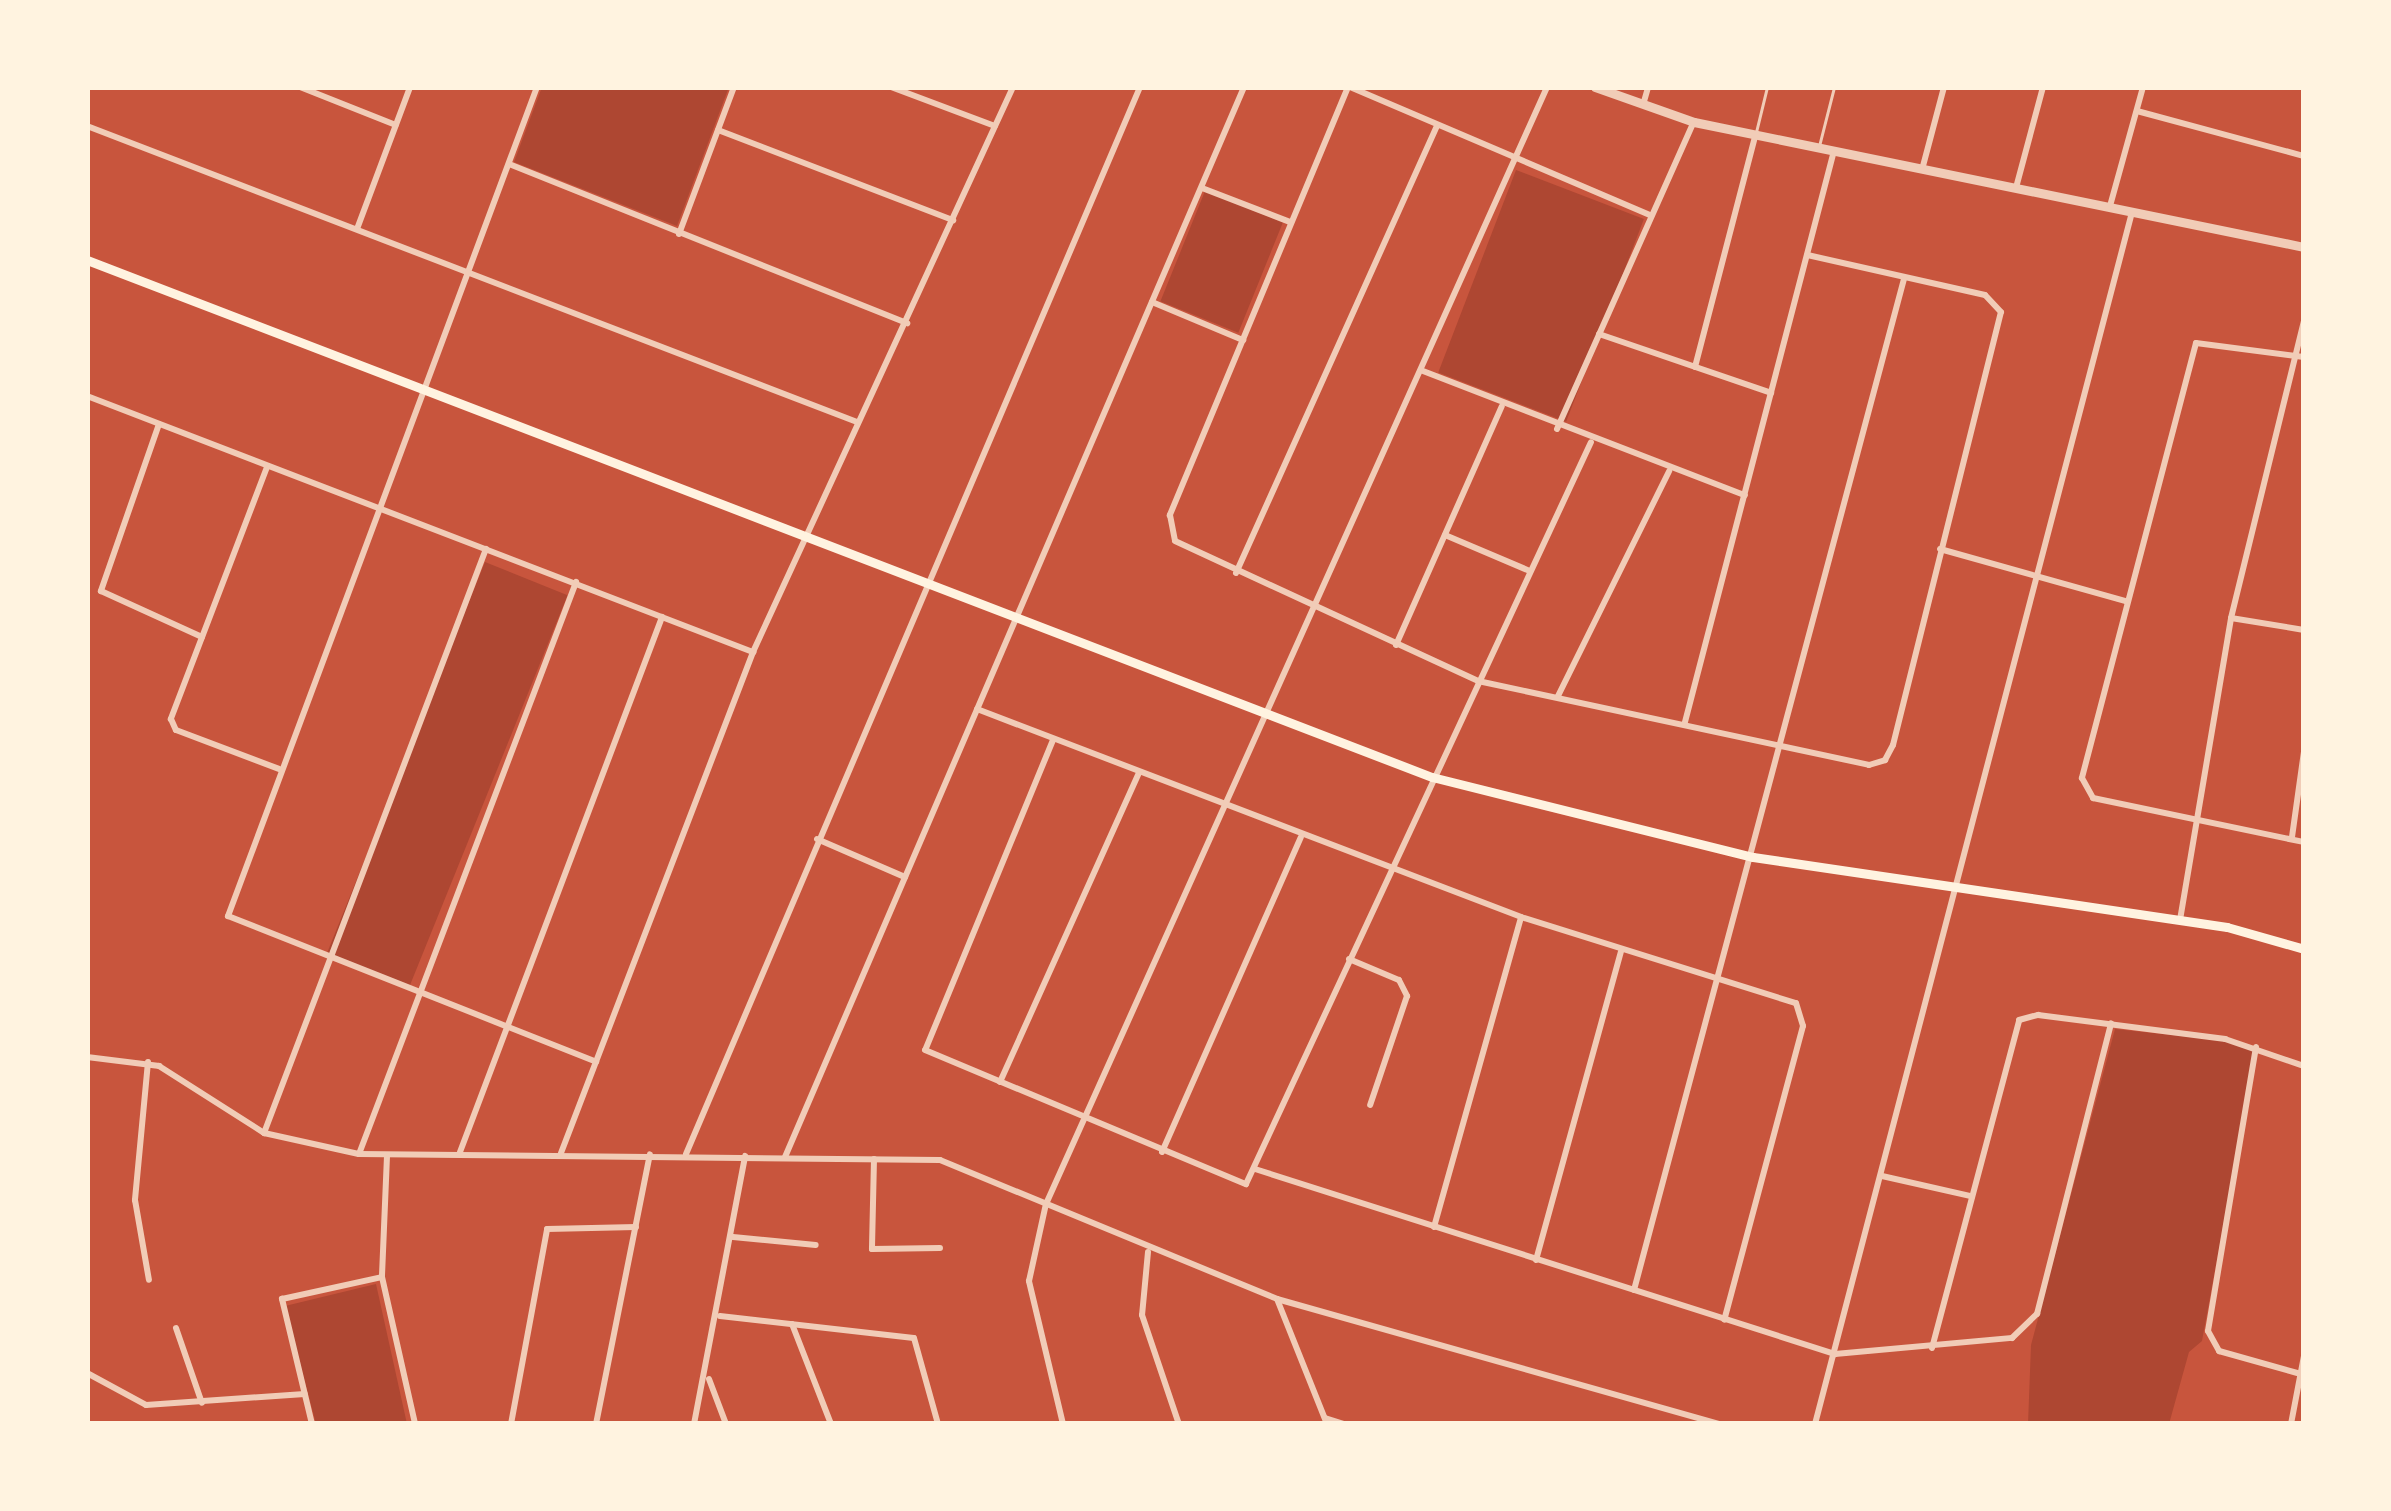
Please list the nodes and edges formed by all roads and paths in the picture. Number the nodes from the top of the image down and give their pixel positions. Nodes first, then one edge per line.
1 (301, 87) edge
2 (410, 87) edge
3 (537, 87) edge
4 (734, 87) edge
5 (891, 87) edge
6 (1013, 87) edge
7 (1140, 87) edge
8 (1244, 87) edge
9 (1349, 87) edge
10 (1547, 87) edge
11 (1594, 87) edge
12 (1648, 87) edge
13 (1767, 87) edge
14 (1834, 87) edge
15 (1944, 87) edge
16 (2043, 87) edge
17 (2144, 87) edge
18 (1643, 105) junction
19 (2137, 111) junction
20 (1694, 122) junction
21 (396, 125) junction
22 (995, 126) junction
23 (87, 127) edge
24 (1436, 127) junction
25 (718, 130) junction
26 (1755, 136) junction
27 (1818, 148) junction
28 (1834, 151) junction
29 (2304, 156) edge
30 (1515, 163) junction
31 (508, 164) junction
32 (1923, 166) junction
33 (2018, 184) junction
34 (1202, 188) junction
35 (2110, 206) junction
36 (2132, 212) junction
37 (1650, 215) junction
38 (953, 220) junction
39 (1290, 222) junction
40 (357, 229) junction
41 (679, 234) junction
42 (2304, 247) edge
43 (1807, 255) junction
44 (87, 260) edge
45 (468, 269) junction
46 (1904, 279) junction
47 (1152, 302) junction
48 (2304, 320) edge
49 (907, 323) junction
50 (1599, 334) junction
51 (1243, 340) junction
52 (2293, 355) junction
53 (2304, 357) edge
54 (1695, 367) junction
55 (1422, 371) junction
56 (420, 389) junction
57 (1771, 393) junction
58 (87, 396) edge
59 (1502, 406) junction
60 (858, 422) junction
61 (160, 424) junction
62 (1557, 429) junction
63 (1591, 442) junction
64 (267, 467) junction
65 (1669, 471) junction
66 (1744, 495) junction
67 (375, 511) junction
68 (1445, 535) junction
69 (804, 536) junction
70 (1940, 548) junction
71 (486, 549) junction
72 (1530, 572) junction
73 (1236, 574) junction
74 (2036, 575) junction
75 (576, 583) junction
76 (928, 585) junction
77 (2126, 601) junction
78 (1313, 608) junction
79 (662, 617) junction
80 (2231, 618) junction
81 (1017, 619) junction
82 (2304, 630) edge
83 (202, 637) junction
84 (1396, 645) junction
85 (753, 652) junction
86 (1478, 681) junction
87 (1558, 696) junction
88 (977, 709) junction
89 (1265, 712) junction
90 (1685, 723) junction
91 (1053, 740) junction
92 (1782, 746) junction
93 (2304, 752) edge
94 (279, 769) junction
95 (1139, 773) junction
96 (1432, 777) junction
97 (1221, 805) junction
98 (2198, 818) junction
99 (1301, 837) junction
100 (817, 838) junction
101 (2292, 838) junction
102 (2304, 842) edge
103 (1753, 857) junction
104 (1389, 869) junction
105 (904, 877) junction
106 (1956, 892) junction
107 (1521, 917) junction
108 (2180, 920) junction
109 (2304, 949) edge
110 (1621, 951) junction
111 (330, 958) junction
112 (1348, 958) junction
113 (1721, 980) junction
114 (420, 993) junction
115 (2111, 1023) junction
116 (506, 1027) junction
117 (2256, 1047) junction
118 (87, 1058) edge
119 (596, 1062) junction
120 (148, 1063) junction
121 (2304, 1066) edge
122 (1000, 1083) junction
123 (1370, 1106) dead end
124 (1083, 1119) junction
125 (264, 1133) junction
126 (460, 1152) junction
127 (1162, 1152) junction
128 (561, 1153) junction
129 (359, 1154) junction
130 (650, 1154) junction
131 (686, 1154) junction
132 (387, 1156) junction
133 (745, 1156) junction
134 (785, 1157) junction
135 (874, 1158) junction
136 (1255, 1169) junction
137 (1882, 1176) junction
138 (1970, 1196) junction
139 (1046, 1204) junction
140 (636, 1227) junction
141 (1434, 1227) junction
142 (733, 1237) junction
143 (816, 1245) dead end
144 (940, 1248) dead end
145 (1148, 1252) junction
146 (1536, 1259) junction
147 (382, 1277) junction
148 (149, 1280) dead end
149 (1634, 1291) junction
150 (1277, 1299) junction
151 (720, 1316) junction
152 (1724, 1320) junction
153 (792, 1324) junction
154 (176, 1328) dead end
155 (1932, 1348) junction
156 (1835, 1354) junction
157 (2304, 1356) edge
158 (87, 1373) edge
159 (2301, 1374) junction
160 (708, 1376) junction
161 (304, 1394) junction
162 (202, 1403) junction
163 (1326, 1421) edge
164 (312, 1424) edge
165 (415, 1424) edge
166 (512, 1424) edge
167 (596, 1424) edge
168 (694, 1424) edge
169 (726, 1424) edge
170 (831, 1424) edge
171 (938, 1424) edge
172 (1063, 1424) edge
173 (1179, 1424) edge
174 (1344, 1424) edge
175 (1719, 1424) edge
176 (1815, 1424) edge
177 (2291, 1424) edge

1 - 21 street
2 - 21 street
3 - 31 street
4 - 25 street
5 - 22 street
6 - 22 street
7 - 76 street
8 - 34 street
9 - 24 street
9 - 39 street
10 - 30 street
11 - 18 street
12 - 18 street
13 - 26 lane
14 - 27 lane
15 - 32 street
16 - 33 street
17 - 19 street
18 - 20 street
19 - 29 street
19 - 35 street
20 - 26 street
20 - 37 street
21 - 40 street
22 - 38 street
23 - 40 street
24 - 30 street
24 - 73 street
25 - 38 street
25 - 41 street
26 - 27 street
26 - 54 street
27 - 28 street
28 - 32 street
28 - 43 street
30 - 37 street
30 - 55 street
31 - 41 street
31 - 45 street
32 - 33 street
33 - 35 street
34 - 39 street
34 - 47 street
35 - 36 street
36 - 42 street
36 - 74 street
37 - 50 street
38 - 49 street
39 - 51 street
40 - 45 street
41 - 49 street
43 - 46 street
43 - 57 street
44 - 56 main road
45 - 56 street
45 - 60 street
46 - 70 street
46 - 92 street
47 - 51 street
47 - 81 street
48 - 52 street
49 - 60 street
50 - 54 street
50 - 62 street
51 - 73 street
52 - 53 street
52 - 77 street
52 - 80 street
54 - 57 street
55 - 59 street
55 - 78 street
56 - 67 street
56 - 69 main road
57 - 66 street
58 - 61 street
59 - 62 street
59 - 68 street
60 - 69 street
61 - 64 street
61 - 83 street
62 - 63 street
63 - 65 street
63 - 72 street
64 - 67 street
64 - 83 street
65 - 66 street
65 - 87 street
66 - 90 street
67 - 71 street
67 - 94 street
68 - 72 street
68 - 84 street
69 - 76 main road
69 - 85 street
70 - 74 street
70 - 92 street
71 - 75 street
71 - 111 street
72 - 86 street
73 - 78 street
74 - 77 street
74 - 106 street
75 - 79 street
75 - 114 street
76 - 81 main road
76 - 100 street
77 - 98 street
78 - 84 street
78 - 89 street
79 - 85 street
79 - 116 street
80 - 82 street
80 - 98 street
81 - 88 street
81 - 89 main road
83 - 94 street
84 - 86 street
85 - 119 street
86 - 87 street
86 - 96 street
87 - 90 street
88 - 91 street
88 - 105 street
89 - 96 main road
89 - 97 street
90 - 92 street
91 - 95 street
91 - 122 street
92 - 103 street
93 - 101 street
94 - 111 street
95 - 97 street
95 - 122 street
96 - 103 main road
96 - 104 street
97 - 99 street
97 - 124 street
98 - 101 street
98 - 108 street
99 - 104 street
99 - 127 street
100 - 105 street
100 - 131 street
101 - 102 street
103 - 106 main road
103 - 113 street
104 - 107 street
104 - 112 street
105 - 134 street
106 - 108 main road
106 - 137 street
107 - 110 street
107 - 141 street
108 - 109 main road
110 - 113 street
110 - 146 street
111 - 114 street
111 - 125 street
112 - 123 street
112 - 136 street
113 - 149 street
113 - 152 street
114 - 116 street
114 - 129 street
115 - 117 street
115 - 138 street
115 - 155 street
116 - 119 street
116 - 126 street
117 - 121 street
117 - 159 street
118 - 120 street
119 - 128 street
120 - 125 street
120 - 148 street
122 - 124 street
124 - 127 street
124 - 139 street
125 - 129 street
126 - 128 street
126 - 132 street
127 - 136 street
128 - 130 street
129 - 132 street
130 - 131 street
130 - 140 street
131 - 133 street
132 - 147 street
133 - 134 street
133 - 142 street
134 - 135 street
135 - 139 street
135 - 144 street
136 - 141 street
137 - 138 street
137 - 156 street
138 - 155 street
139 - 145 street
139 - 172 street
140 - 166 street
140 - 167 street
141 - 146 street
142 - 143 street
142 - 151 street
145 - 150 street
145 - 173 street
146 - 149 street
147 - 161 street
147 - 165 street
149 - 152 street
150 - 163 street
150 - 175 street
151 - 153 street
151 - 160 street
152 - 156 street
153 - 170 street
153 - 171 street
154 - 162 street
155 - 156 street
156 - 176 street
157 - 159 street
158 - 162 street
159 - 177 street
160 - 168 street
160 - 169 street
161 - 162 street
161 - 164 street
163 - 174 street

